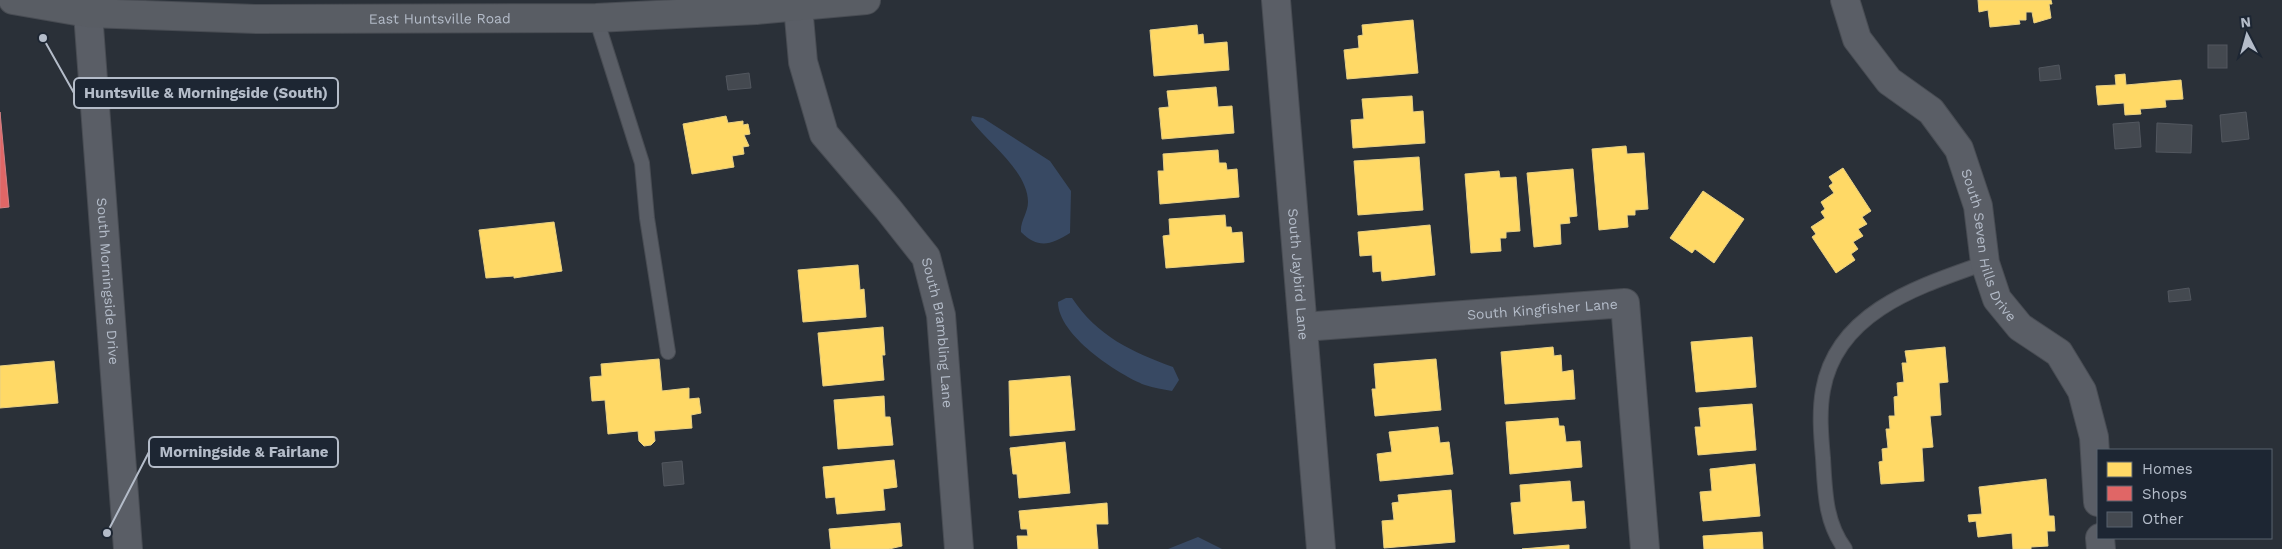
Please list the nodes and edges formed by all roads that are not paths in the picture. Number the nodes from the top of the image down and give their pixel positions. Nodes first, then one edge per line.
1 (13, 0) edge
2 (866, 0) edge
3 (1276, 0) edge
4 (1845, 0) edge
5 (798, 6) junction
6 (88, 13) junction
7 (596, 18) junction
8 (1985, 263) junction
9 (1303, 327) junction
10 (668, 352) dead end
11 (2097, 486) edge
12 (128, 549) edge
13 (960, 549) edge
14 (1321, 549) edge
15 (1645, 549) edge
16 (1845, 549) edge

1 - 6 main road, East Huntsville Road
2 - 5 main road, East Huntsville Road
3 - 9 street, South Jaybird Lane
4 - 8 street, South Seven Hills Drive
5 - 7 main road, East Huntsville Road
5 - 13 street, South Brambling Lane
6 - 7 main road, East Huntsville Road
6 - 12 street, South Morningside Drive
7 - 10 lane
8 - 11 street, South Seven Hills Drive
8 - 16 lane
9 - 14 street, South Jaybird Lane
9 - 15 street, South Kingfisher Lane

